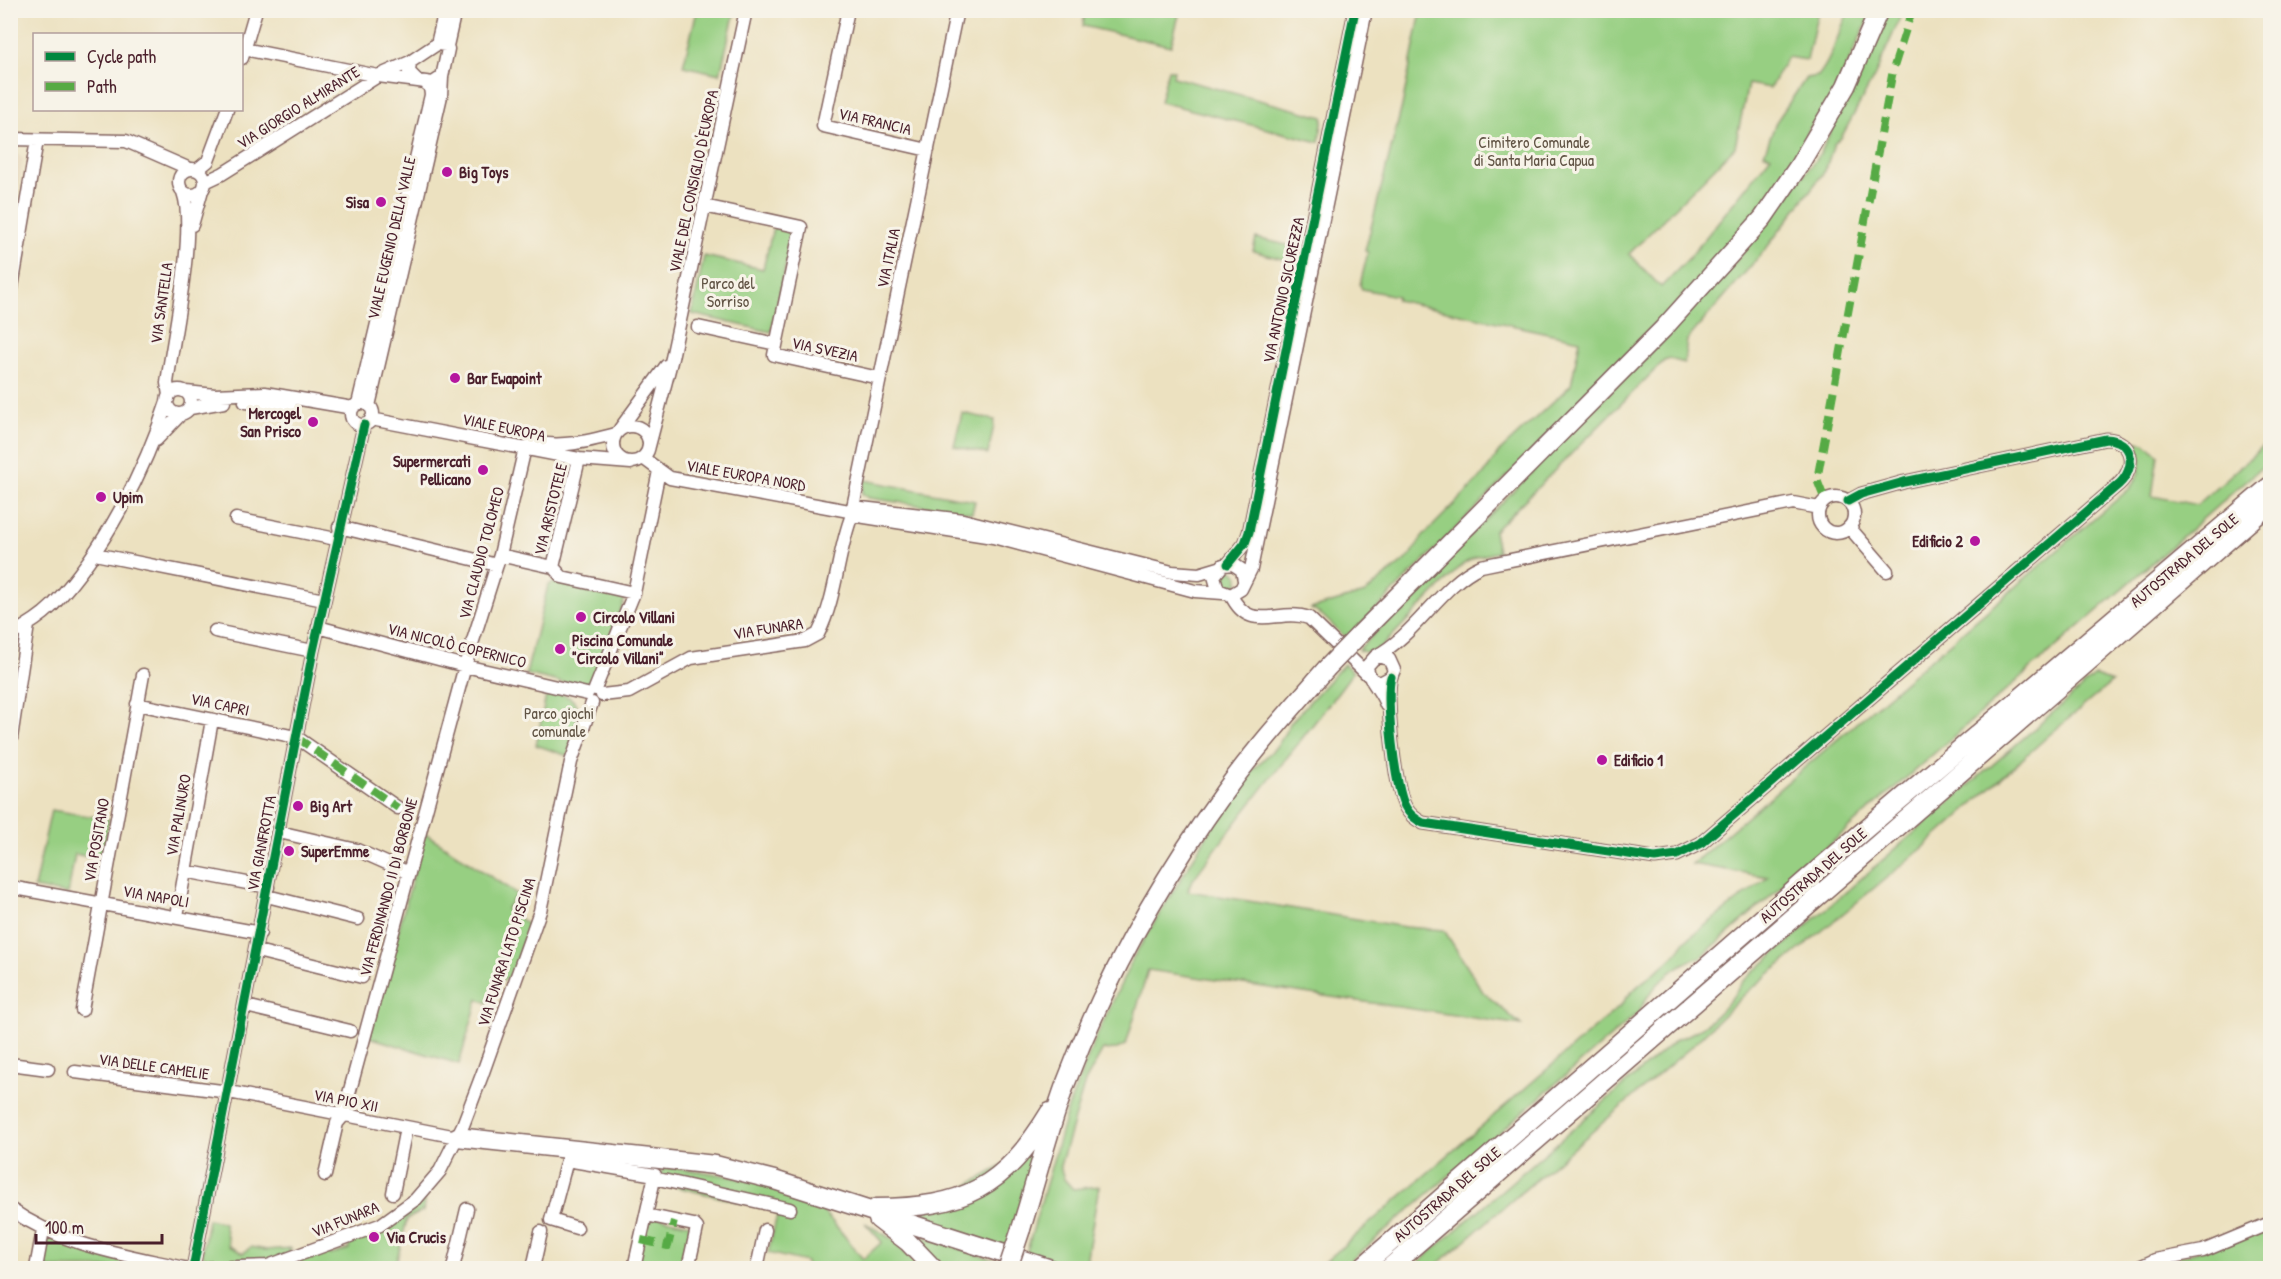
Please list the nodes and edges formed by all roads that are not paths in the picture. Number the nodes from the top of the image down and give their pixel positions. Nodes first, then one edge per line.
1 (256, 10) edge
2 (445, 10) edge
3 (455, 10) edge
4 (746, 10) edge
5 (848, 10) edge
6 (957, 10) edge
7 (1355, 10) edge
8 (1366, 10) edge
9 (1879, 10) edge
10 (442, 45) junction
11 (243, 54) edge
12 (410, 62) junction
13 (378, 76) junction
14 (442, 77) junction
15 (421, 82) junction
16 (225, 114) edge
17 (10, 139) edge
18 (37, 140) junction
19 (928, 150) junction
20 (158, 155) junction
21 (194, 169) junction
22 (203, 186) junction
23 (181, 188) junction
24 (704, 206) junction
25 (186, 244) junction
26 (393, 274) junction
27 (10, 299) edge
28 (698, 327) dead end
29 (776, 344) junction
30 (672, 357) junction
31 (879, 378) junction
32 (176, 394) junction
33 (185, 411) junction
34 (362, 413) junction
35 (618, 432) junction
36 (153, 443) junction
37 (525, 448) junction
38 (646, 452) junction
39 (579, 459) junction
40 (631, 463) junction
41 (659, 471) junction
42 (2271, 486) edge
43 (1848, 501) junction
44 (2271, 504) edge
45 (1819, 508) junction
46 (851, 511) junction
47 (236, 519) dead end
48 (1849, 527) junction
49 (338, 533) junction
50 (94, 554) junction
51 (499, 560) junction
52 (1223, 566) junction
53 (553, 567) junction
54 (1887, 571) dead end
55 (1245, 580) junction
56 (634, 593) junction
57 (1227, 594) junction
58 (324, 600) junction
59 (28, 625) junction
60 (318, 627) junction
61 (215, 631) dead end
62 (10, 635) edge
63 (1402, 638) junction
64 (313, 651) junction
65 (1349, 655) junction
66 (1374, 657) junction
67 (465, 666) junction
68 (1392, 672) junction
69 (143, 675) dead end
70 (1370, 677) junction
71 (594, 695) junction
72 (137, 704) junction
73 (1389, 711) junction
74 (212, 720) junction
75 (296, 737) junction
76 (10, 745) edge
77 (398, 808) dead end
78 (279, 832) junction
79 (185, 871) junction
80 (409, 873) junction
81 (10, 887) edge
82 (268, 892) junction
83 (101, 903) junction
84 (177, 916) junction
85 (358, 919) dead end
86 (260, 933) junction
87 (257, 951) junction
88 (362, 977) dead end
89 (246, 1006) junction
90 (82, 1010) dead end
91 (350, 1031) dead end
92 (10, 1064) edge
93 (48, 1069) dead end
94 (75, 1072) dead end
95 (1065, 1086) junction
96 (229, 1092) junction
97 (343, 1116) junction
98 (406, 1128) junction
99 (457, 1137) junction
100 (325, 1175) dead end
101 (654, 1178) junction
102 (393, 1193) dead end
103 (862, 1208) junction
104 (10, 1209) edge
105 (467, 1209) dead end
106 (790, 1209) dead end
107 (646, 1215) junction
108 (2271, 1223) edge
109 (577, 1228) dead end
110 (1022, 1229) junction
111 (43, 1230) junction
112 (765, 1230) dead end
113 (540, 1232) dead end
114 (270, 1268) edge
115 (36, 1269) edge
116 (184, 1269) edge
117 (193, 1269) edge
118 (209, 1269) edge
119 (453, 1269) edge
120 (533, 1269) edge
121 (634, 1269) edge
122 (688, 1269) edge
123 (757, 1269) edge
124 (933, 1269) edge
125 (1008, 1269) edge
126 (1013, 1269) edge
127 (1048, 1269) edge
128 (1361, 1269) edge
129 (1389, 1269) edge
130 (2137, 1269) edge

1 - 11 street
2 - 10 street
3 - 10 street
4 - 24 street, VIALE DEL CONSIGLIO D'EUROPA
5 - 19 street, VIA FRANCIA
6 - 19 street, VIA ITALIA
7 - 52 street, VIA ANTONIO SICUREZZA
8 - 55 street, VIA ANTONIO SICUREZZA
9 - 95 highway, bridge
10 - 12 street, VIA GIORGIO ALMIRANTE
10 - 14 street, VIALE EUGENIO DELLA VALLE
11 - 13 street
12 - 13 street, VIA GIORGIO ALMIRANTE
12 - 15 street, VIALE EUGENIO DELLA VALLE
13 - 15 street
13 - 22 street, VIA GIORGIO ALMIRANTE
14 - 15 street
14 - 26 street, VIALE EUGENIO DELLA VALLE
15 - 26 street, VIALE EUGENIO DELLA VALLE
16 - 21 street
16 - 22 street, VIA SANTELLA
17 - 18 street, VIA SANTELLA
18 - 20 street, VIA SANTELLA
18 - 27 street
19 - 31 street, VIA ITALIA
20 - 21 street, VIA SANTELLA
20 - 23 street, VIA SANTELLA
21 - 22 street
21 - 23 street
22 - 23 street
22 - 25 street, VIA SANTELLA
23 - 25 street, VIA SANTELLA
24 - 29 street
24 - 30 street, VIALE DEL CONSIGLIO D'EUROPA
25 - 32 street, VIA SANTELLA
26 - 34 street, VIALE EUGENIO DELLA VALLE
28 - 29 street
29 - 31 street, VIA SVEZIA
30 - 35 street, VIALE DEL CONSIGLIO D'EUROPA
30 - 38 street, VIALE DEL CONSIGLIO D'EUROPA
31 - 46 street, VIA ITALIA
32 - 33 street
32 - 33 street
32 - 34 street, VIALE EUROPA
32 - 36 street
33 - 34 street, VIALE EUROPA
33 - 36 street
34 - 35 street, VIALE EUROPA
34 - 37 street, VIALE EUROPA
34 - 49 street, VIA GIANFROTTA
35 - 38 street
35 - 40 street
36 - 50 street
37 - 39 street, VIALE EUROPA
37 - 51 street, VIA CLAUDIO TOLOMEO
38 - 40 street
38 - 41 street, VIALE EUROPA NORD
39 - 40 street, VIALE EUROPA
39 - 53 street, VIA ARISTOTELE
41 - 46 street, VIALE EUROPA NORD
41 - 56 street, VIA FUNARA LATO PISCINA
42 - 128 highway, AUTOSTRADA DEL SOLE
43 - 45 street
43 - 48 street
43 - 73 street
44 - 129 highway, AUTOSTRADA DEL SOLE
45 - 48 street
45 - 63 street
46 - 52 street
46 - 57 street
46 - 71 street, VIA FUNARA
47 - 49 street
48 - 54 street
49 - 51 street
49 - 58 street, VIA GIANFROTTA
50 - 58 street
50 - 59 street
51 - 53 street
51 - 67 street, VIA CLAUDIO TOLOMEO
52 - 55 street
52 - 57 street
53 - 56 street
55 - 57 street, VIA ANTONIO SICUREZZA
56 - 71 street, VIA FUNARA LATO PISCINA
57 - 65 street
58 - 60 street, VIA GIANFROTTA
59 - 62 street
59 - 76 street
60 - 64 street, VIA GIANFROTTA
60 - 67 street, VIA NICOLÒ COPERNICO
61 - 64 street
63 - 66 street
63 - 68 street
64 - 75 street, VIA GIANFROTTA
65 - 66 street
65 - 70 street
66 - 68 street
66 - 70 street
67 - 71 street, VIA NICOLÒ COPERNICO
67 - 80 street, VIA FERDINANDO II DI BORBONE
68 - 70 street
68 - 73 street
69 - 72 street, VIA POSITANO
70 - 73 street
71 - 99 street, VIA FUNARA LATO PISCINA
72 - 74 street, VIA CAPRI
72 - 83 street, VIA POSITANO
74 - 75 street, VIA CAPRI
74 - 79 street, VIA PALINURO
75 - 77 street
75 - 78 street, VIA GIANFROTTA
78 - 80 street
78 - 82 street, VIA GIANFROTTA
79 - 82 street
79 - 84 street, VIA PALINURO
80 - 97 street, VIA FERDINANDO II DI BORBONE
81 - 83 street, VIA NAPOLI
82 - 85 street
82 - 86 street, VIA GIANFROTTA
83 - 84 street, VIA NAPOLI
83 - 90 street, VIA POSITANO
84 - 86 street, VIA NAPOLI
86 - 87 street, VIA GIANFROTTA
87 - 88 street
87 - 89 street, VIA GIANFROTTA
89 - 91 street
89 - 96 street, VIA GIANFROTTA
92 - 93 street
94 - 96 street, VIA DELLE CAMELIE
95 - 103 highway
95 - 110 highway
96 - 97 street, VIA PIO XII
96 - 117 street, VIA GIANFROTTA
97 - 98 street, VIA PIO XII
97 - 100 street, VIA FERDINANDO II DI BORBONE
98 - 99 street, VIA PIO XII
98 - 102 street
99 - 103 highway
99 - 114 street, VIA FUNARA
101 - 106 street
101 - 107 street
101 - 109 street
103 - 124 highway
103 - 127 highway
104 - 111 street
105 - 119 street
107 - 121 street
107 - 122 street
108 - 130 street
110 - 125 highway, bridge
110 - 126 highway, bridge
111 - 115 street
111 - 116 street
112 - 123 street
113 - 120 street
114 - 118 street, VIA FUNARA

